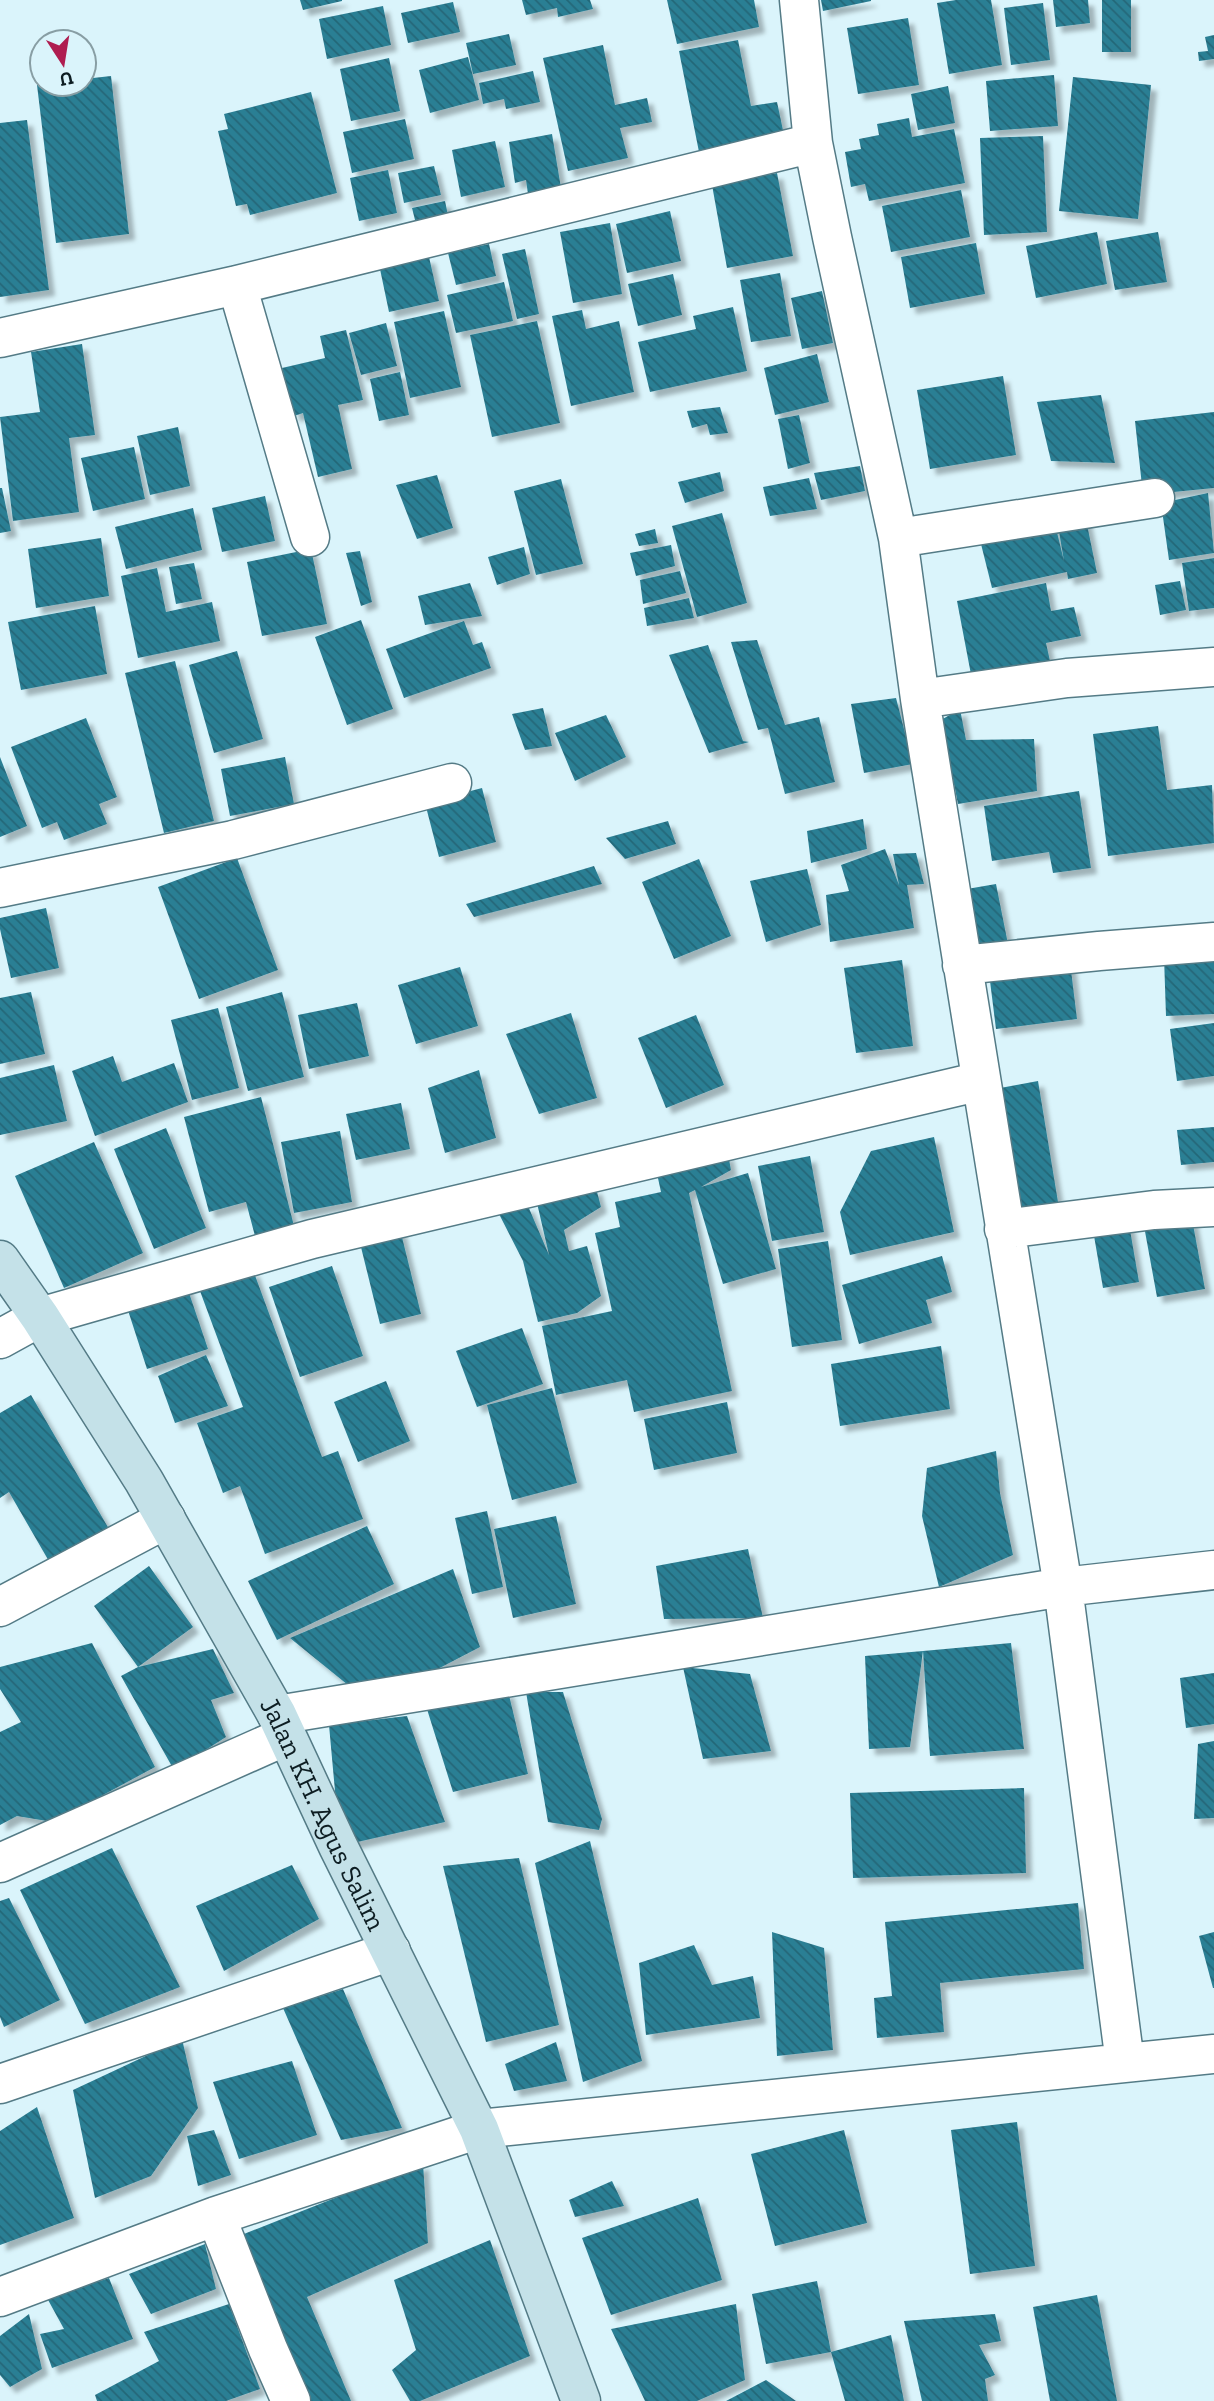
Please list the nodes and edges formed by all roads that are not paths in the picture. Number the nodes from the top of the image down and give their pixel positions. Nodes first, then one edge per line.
1 (799, 0) edge
2 (813, 143) junction
3 (236, 285) junction
4 (0, 338) edge
5 (1156, 498) dead end
6 (310, 537) dead end
7 (898, 538) junction
8 (1214, 667) edge
9 (920, 699) junction
10 (452, 783) dead end
11 (0, 888) edge
12 (1214, 942) edge
13 (962, 965) junction
14 (981, 1081) junction
15 (1214, 1207) edge
16 (1004, 1229) junction
17 (0, 1260) edge
18 (40, 1317) junction
19 (0, 1339) edge
20 (166, 1519) junction
21 (1214, 1570) edge
22 (1063, 1587) junction
23 (0, 1607) edge
24 (281, 1726) junction
25 (0, 1863) edge
26 (391, 1951) junction
27 (1214, 2054) edge
28 (1125, 2063) junction
29 (0, 2084) edge
30 (479, 2129) junction
31 (216, 2216) junction
32 (0, 2297) edge
33 (291, 2401) edge
34 (581, 2401) edge

1 - 2 street
2 - 3 street
2 - 7 street
3 - 4 street
3 - 6 street
5 - 7 street
7 - 9 street
8 - 9 street
9 - 13 street
10 - 11 street
12 - 13 street
13 - 14 street
14 - 16 street
14 - 18 street
15 - 16 street
16 - 22 street
17 - 18 main road, Jalan KH. Agus Salim
18 - 19 street
18 - 20 main road, Jalan KH. Agus Salim
20 - 23 street
20 - 24 main road, Jalan KH. Agus Salim
21 - 22 street
22 - 24 street
22 - 28 street
24 - 25 street
24 - 26 main road, Jalan KH. Agus Salim
26 - 29 street
26 - 30 main road, Jalan KH. Agus Salim
27 - 28 street
28 - 30 street
30 - 31 street
30 - 34 main road, Jalan KH. Agus Salim
31 - 32 street
31 - 33 street

